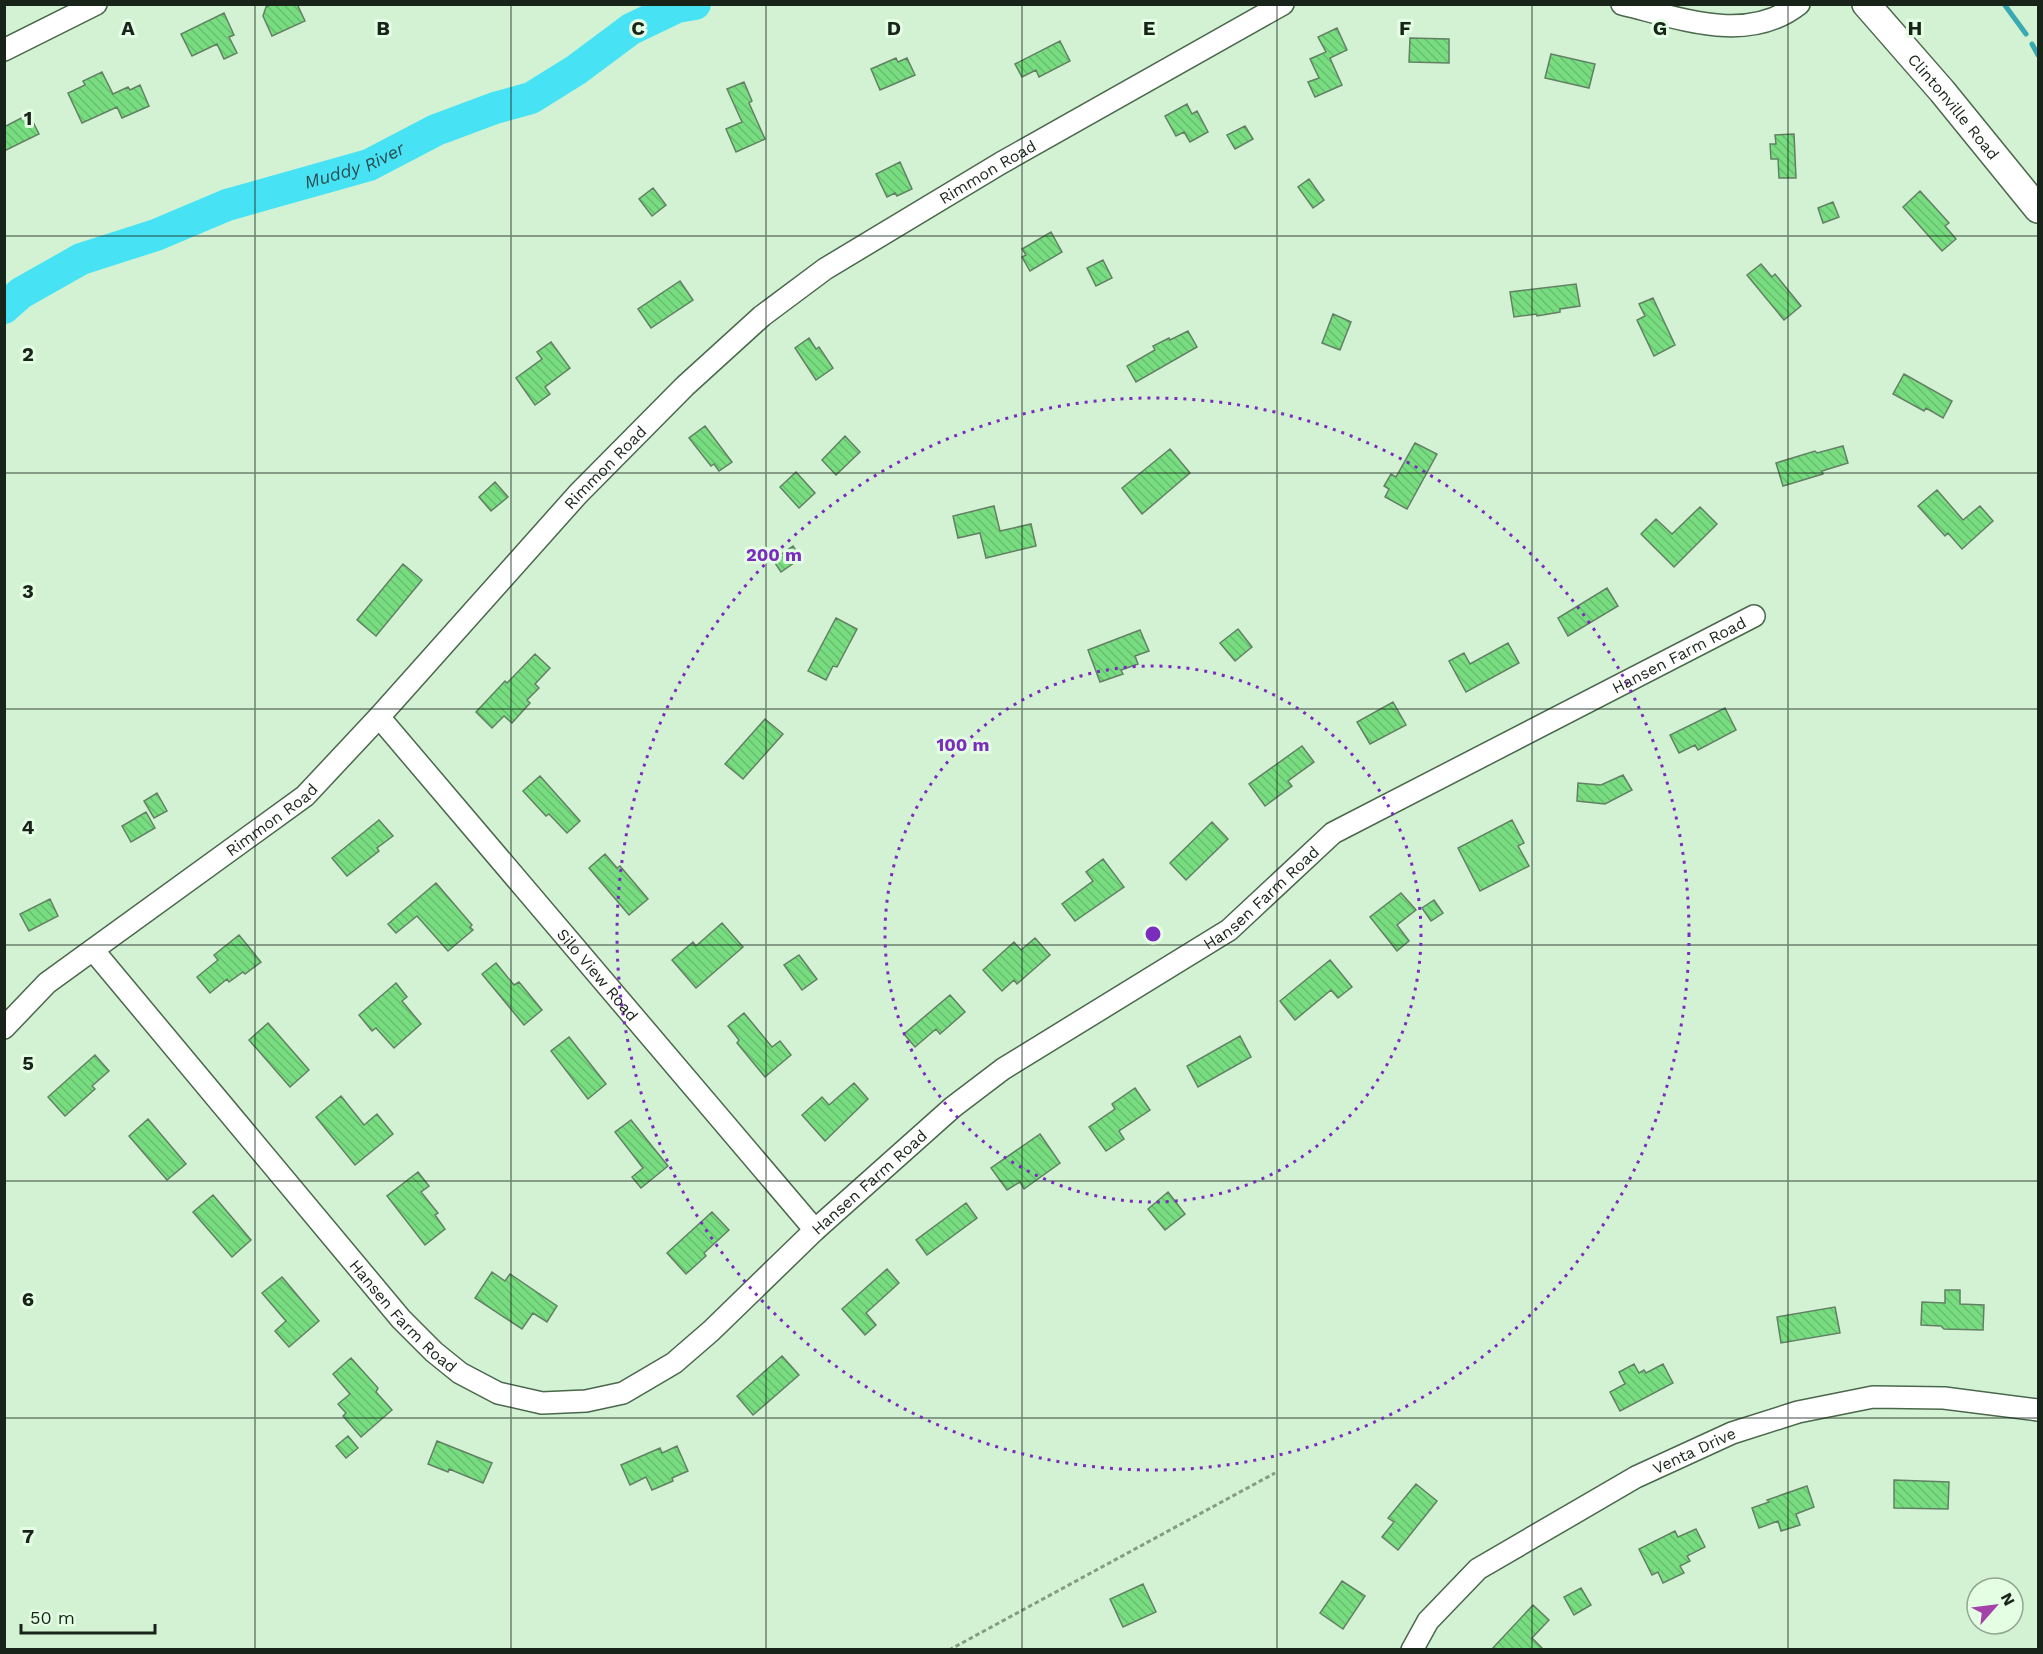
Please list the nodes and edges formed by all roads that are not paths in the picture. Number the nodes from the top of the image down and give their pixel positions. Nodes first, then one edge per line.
1 (96, 4) edge
2 (1283, 4) edge
3 (1622, 4) edge
4 (1799, 4) edge
5 (1866, 4) edge
6 (4, 50) edge
7 (2038, 209) edge
8 (1754, 616) dead end
9 (379, 717) junction
10 (93, 950) junction
11 (4, 1028) edge
12 (815, 1230) junction
13 (2038, 1410) edge
14 (1412, 1650) edge

1 - 6 street
2 - 9 street, Rimmon Road
3 - 4 street
5 - 7 main road, Clintonville Road
8 - 12 street, Hansen Farm Road
9 - 10 street, Rimmon Road
9 - 12 street, Silo View Road
10 - 11 street, Rimmon Road
10 - 12 street, Hansen Farm Road
13 - 14 street, Venta Drive

